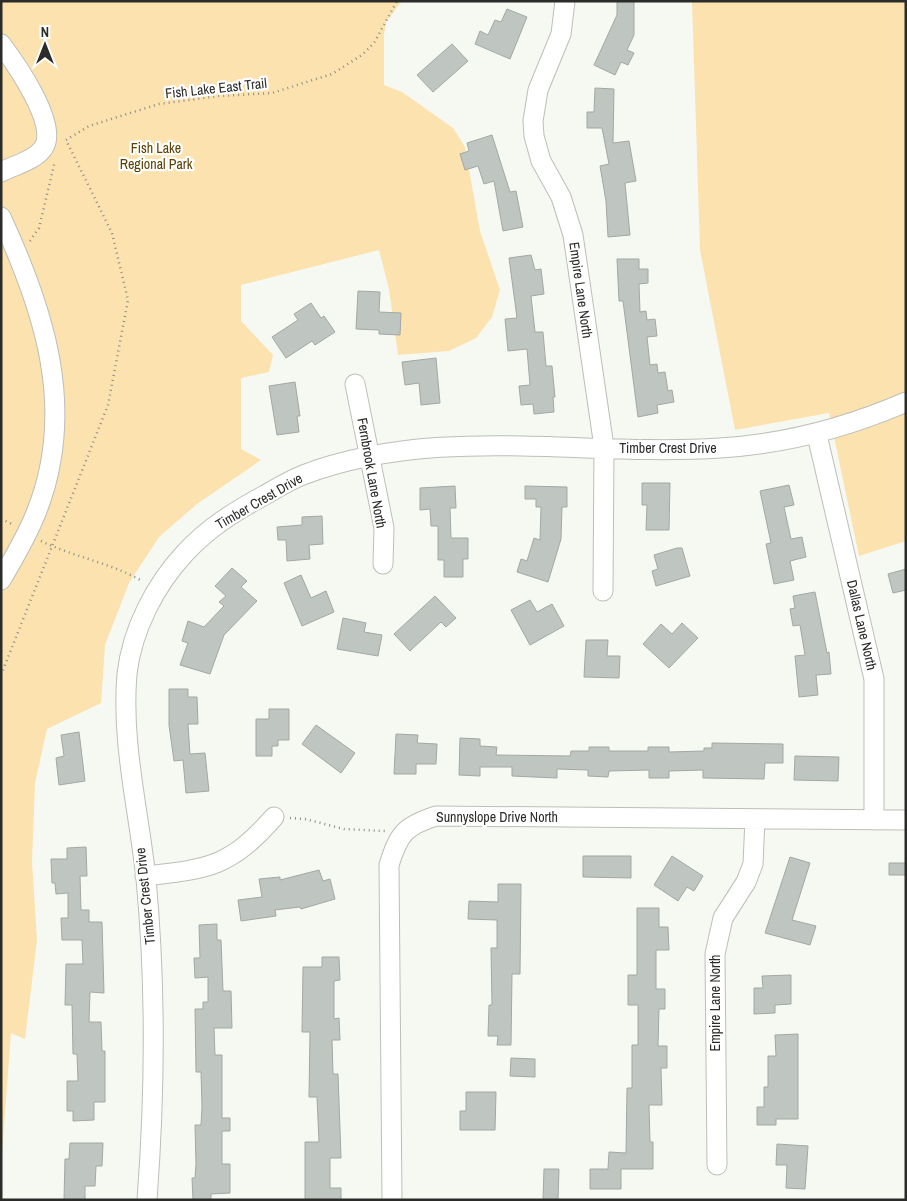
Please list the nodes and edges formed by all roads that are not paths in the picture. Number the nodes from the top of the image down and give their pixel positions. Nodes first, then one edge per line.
1 (565, 1) edge
2 (1, 44) edge
3 (3, 167) edge
4 (1, 217) edge
5 (355, 384) dead end
6 (906, 402) edge
7 (817, 435) junction
8 (604, 447) junction
9 (370, 456) junction
10 (6, 561) edge
11 (383, 564) dead end
12 (1, 580) edge
13 (604, 591) dead end
14 (274, 817) road end
15 (755, 819) junction
16 (874, 820) junction
17 (906, 820) edge
18 (145, 876) junction
19 (717, 1165) dead end
20 (147, 1200) edge
21 (392, 1200) edge

1 - 8 street, Empire Lane North
2 - 3 street
4 - 10 street
5 - 9 street, Fernbrook Lane North
6 - 7 street, Timber Crest Drive
7 - 8 street, Timber Crest Drive
7 - 16 street, Dallas Lane North
8 - 9 street, Timber Crest Drive
8 - 13 street, Empire Lane North
9 - 11 street, Fernbrook Lane North
9 - 18 street, Timber Crest Drive
10 - 12 street
14 - 18 street
15 - 16 street, Sunnyslope Drive North
15 - 19 street, Empire Lane North
15 - 21 street, Sunnyslope Drive North
16 - 17 street, Sunnyslope Drive North
18 - 20 street, Timber Crest Drive

